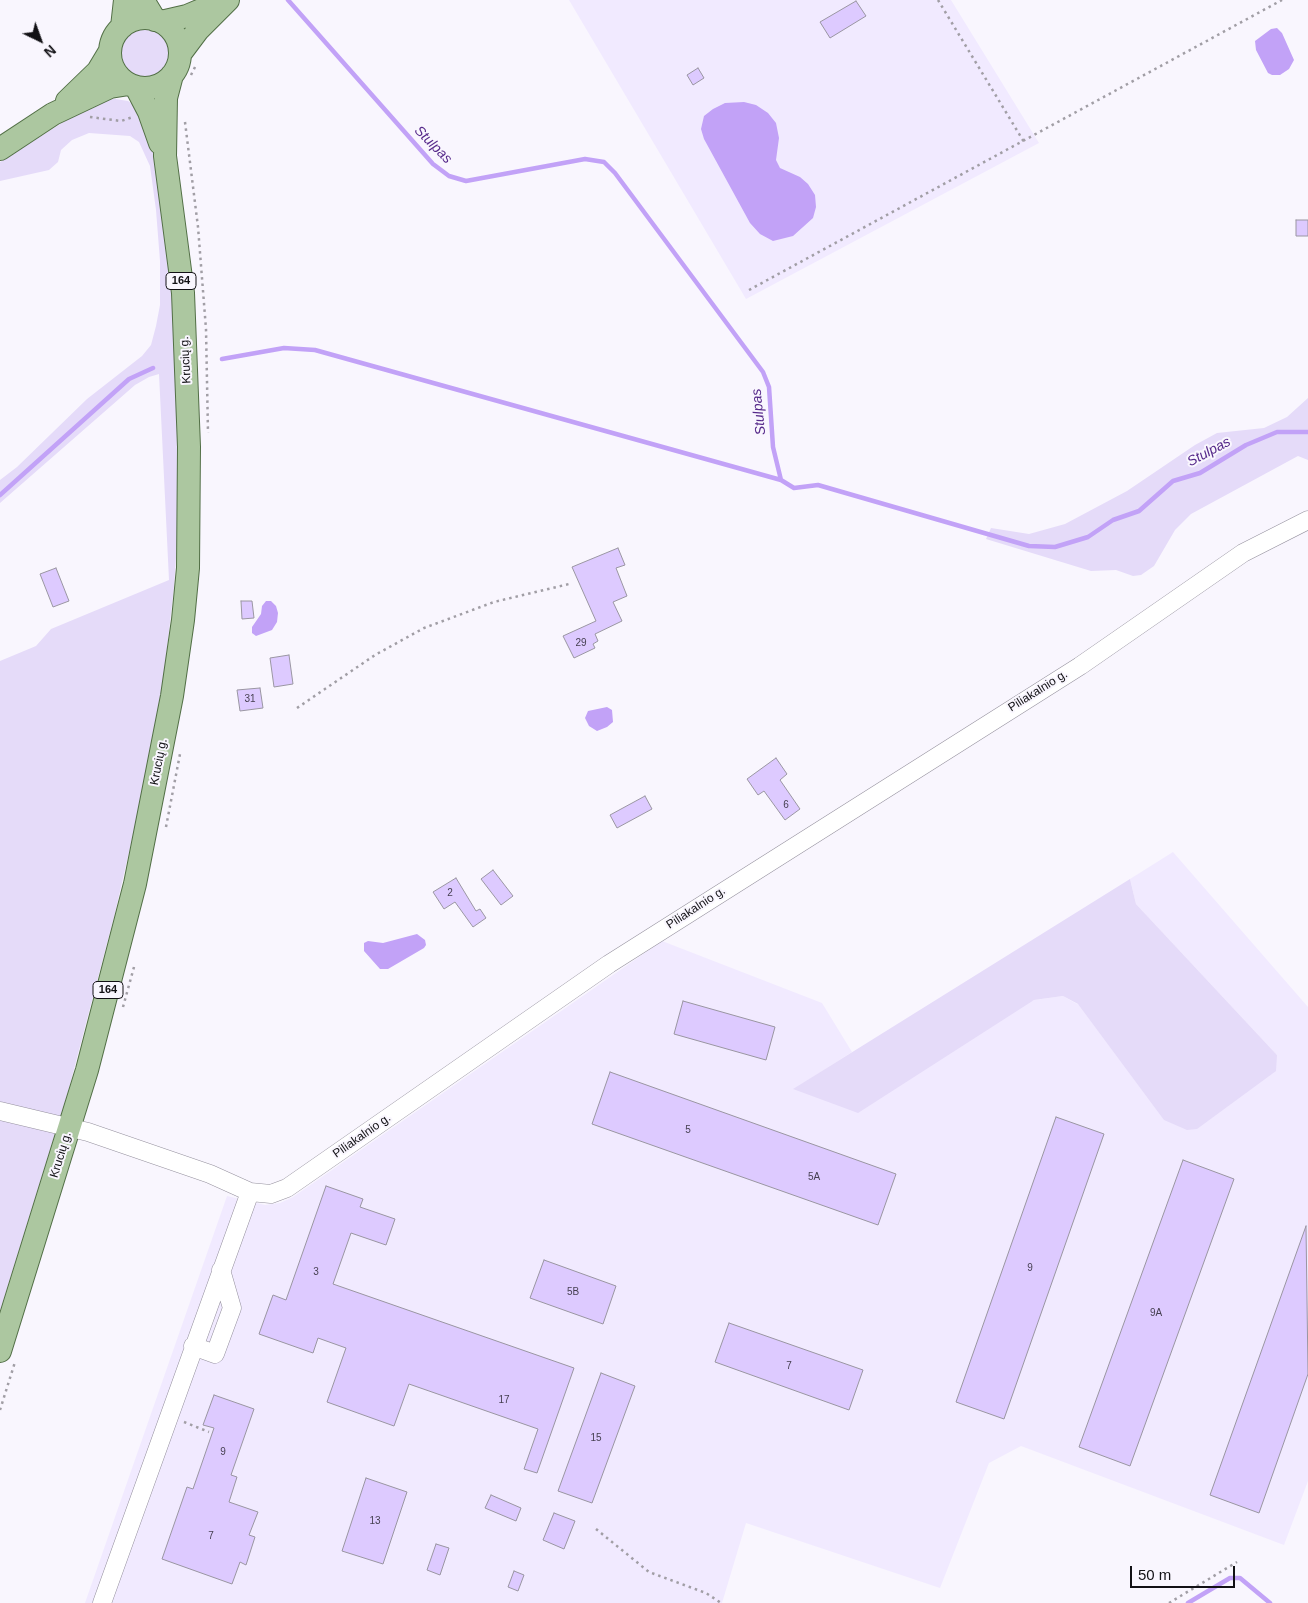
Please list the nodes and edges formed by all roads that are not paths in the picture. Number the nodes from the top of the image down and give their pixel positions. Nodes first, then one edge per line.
1 (125, 0) edge
2 (143, 0) edge
3 (227, 0) edge
4 (158, 21) junction
5 (122, 27) junction
6 (110, 51) junction
7 (180, 54) junction
8 (172, 75) junction
9 (133, 86) junction
10 (53, 114) junction
11 (0, 149) edge
12 (165, 156) junction
13 (1308, 520) edge
14 (0, 1110) edge
15 (70, 1126) junction
16 (250, 1192) junction
17 (221, 1270) junction
18 (194, 1346) junction
19 (0, 1351) edge
20 (102, 1603) edge

1 - 5 main road
2 - 4 main road
3 - 4 main road
3 - 7 main road
4 - 5 main road
4 - 7 main road
5 - 6 main road
6 - 9 main road
6 - 10 main road
7 - 8 main road
8 - 9 main road
8 - 12 main road
9 - 10 main road
9 - 12 main road
10 - 11 main road
12 - 15 main road, Krucių g. / 164
13 - 16 street, Piliakalnio g.
14 - 15 street, Piliakalnio g.
15 - 16 street, Piliakalnio g.
15 - 19 main road, Krucių g. / 164
16 - 17 street
17 - 18 street
17 - 18 street
18 - 20 street

